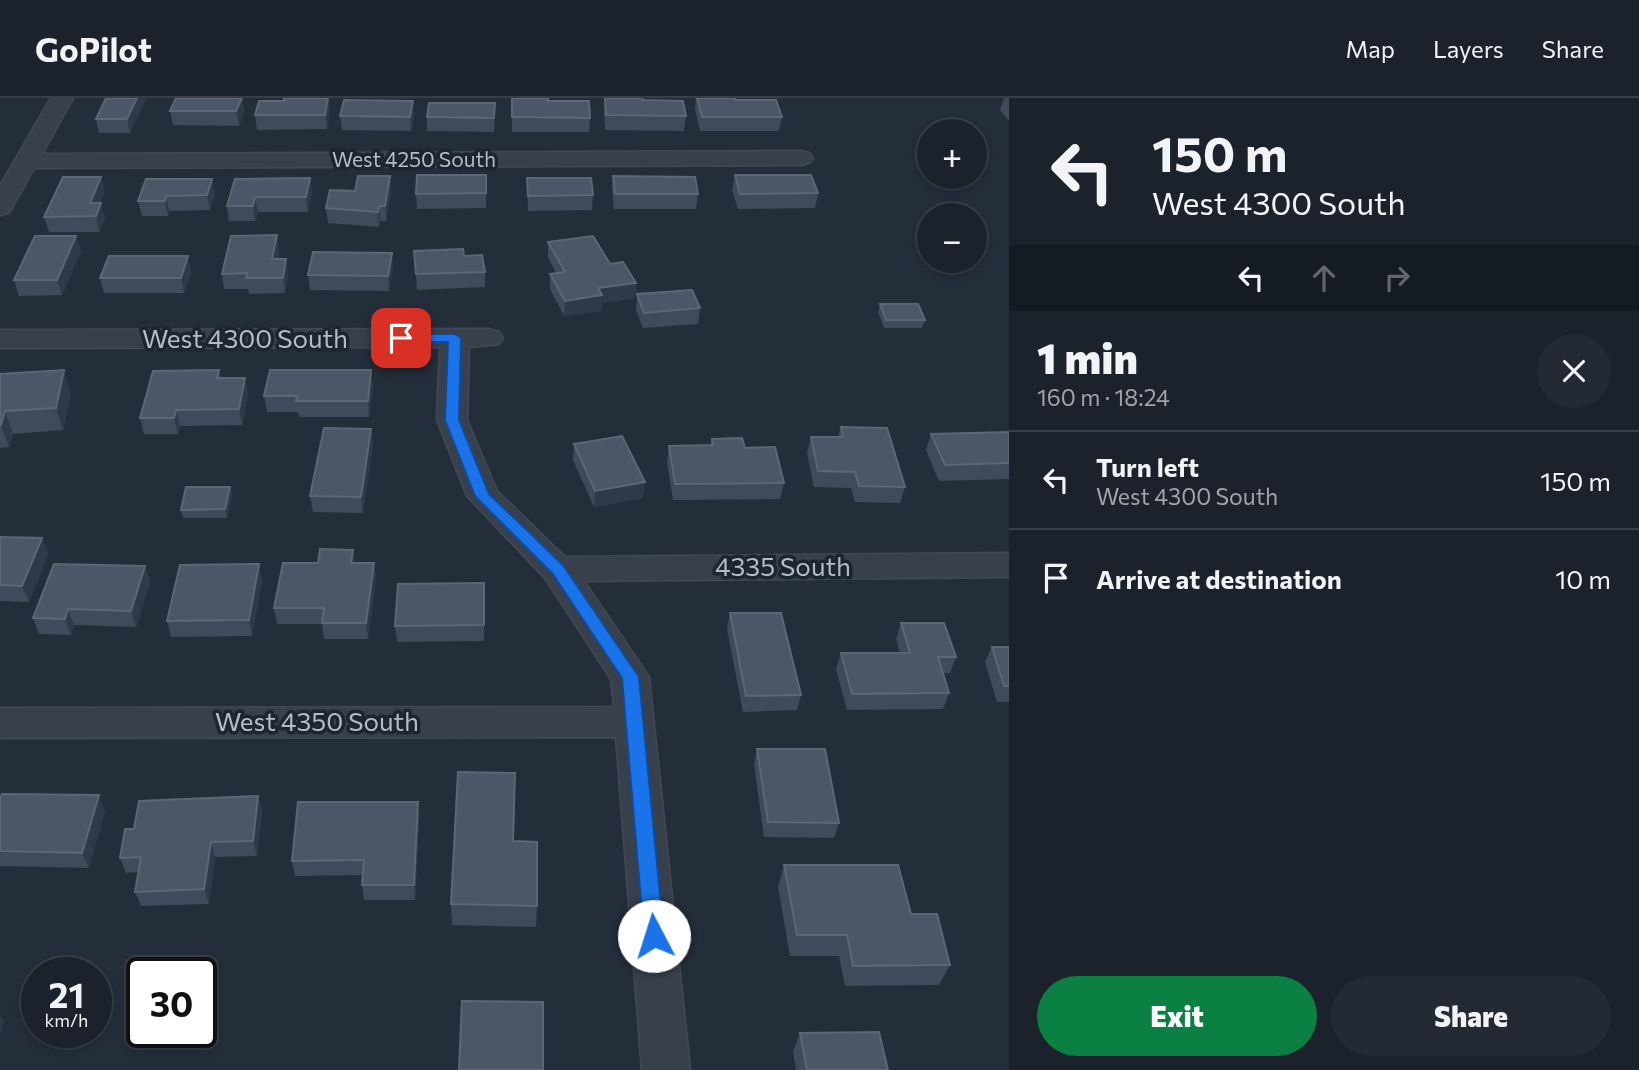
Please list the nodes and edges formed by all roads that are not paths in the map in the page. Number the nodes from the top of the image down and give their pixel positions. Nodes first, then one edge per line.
1 (62, 98) edge
2 (802, 158) dead end
3 (27, 161) junction
4 (0, 208) edge
5 (0, 339) edge
6 (1009, 565) edge
7 (557, 569) junction
8 (634, 722) junction
9 (0, 723) edge
10 (666, 1070) edge

1 - 3 street
2 - 3 street, West 4250 South
3 - 4 street
5 - 7 street, West 4300 South
6 - 7 street, 4335 South
7 - 8 street
8 - 9 street, West 4350 South
8 - 10 street

